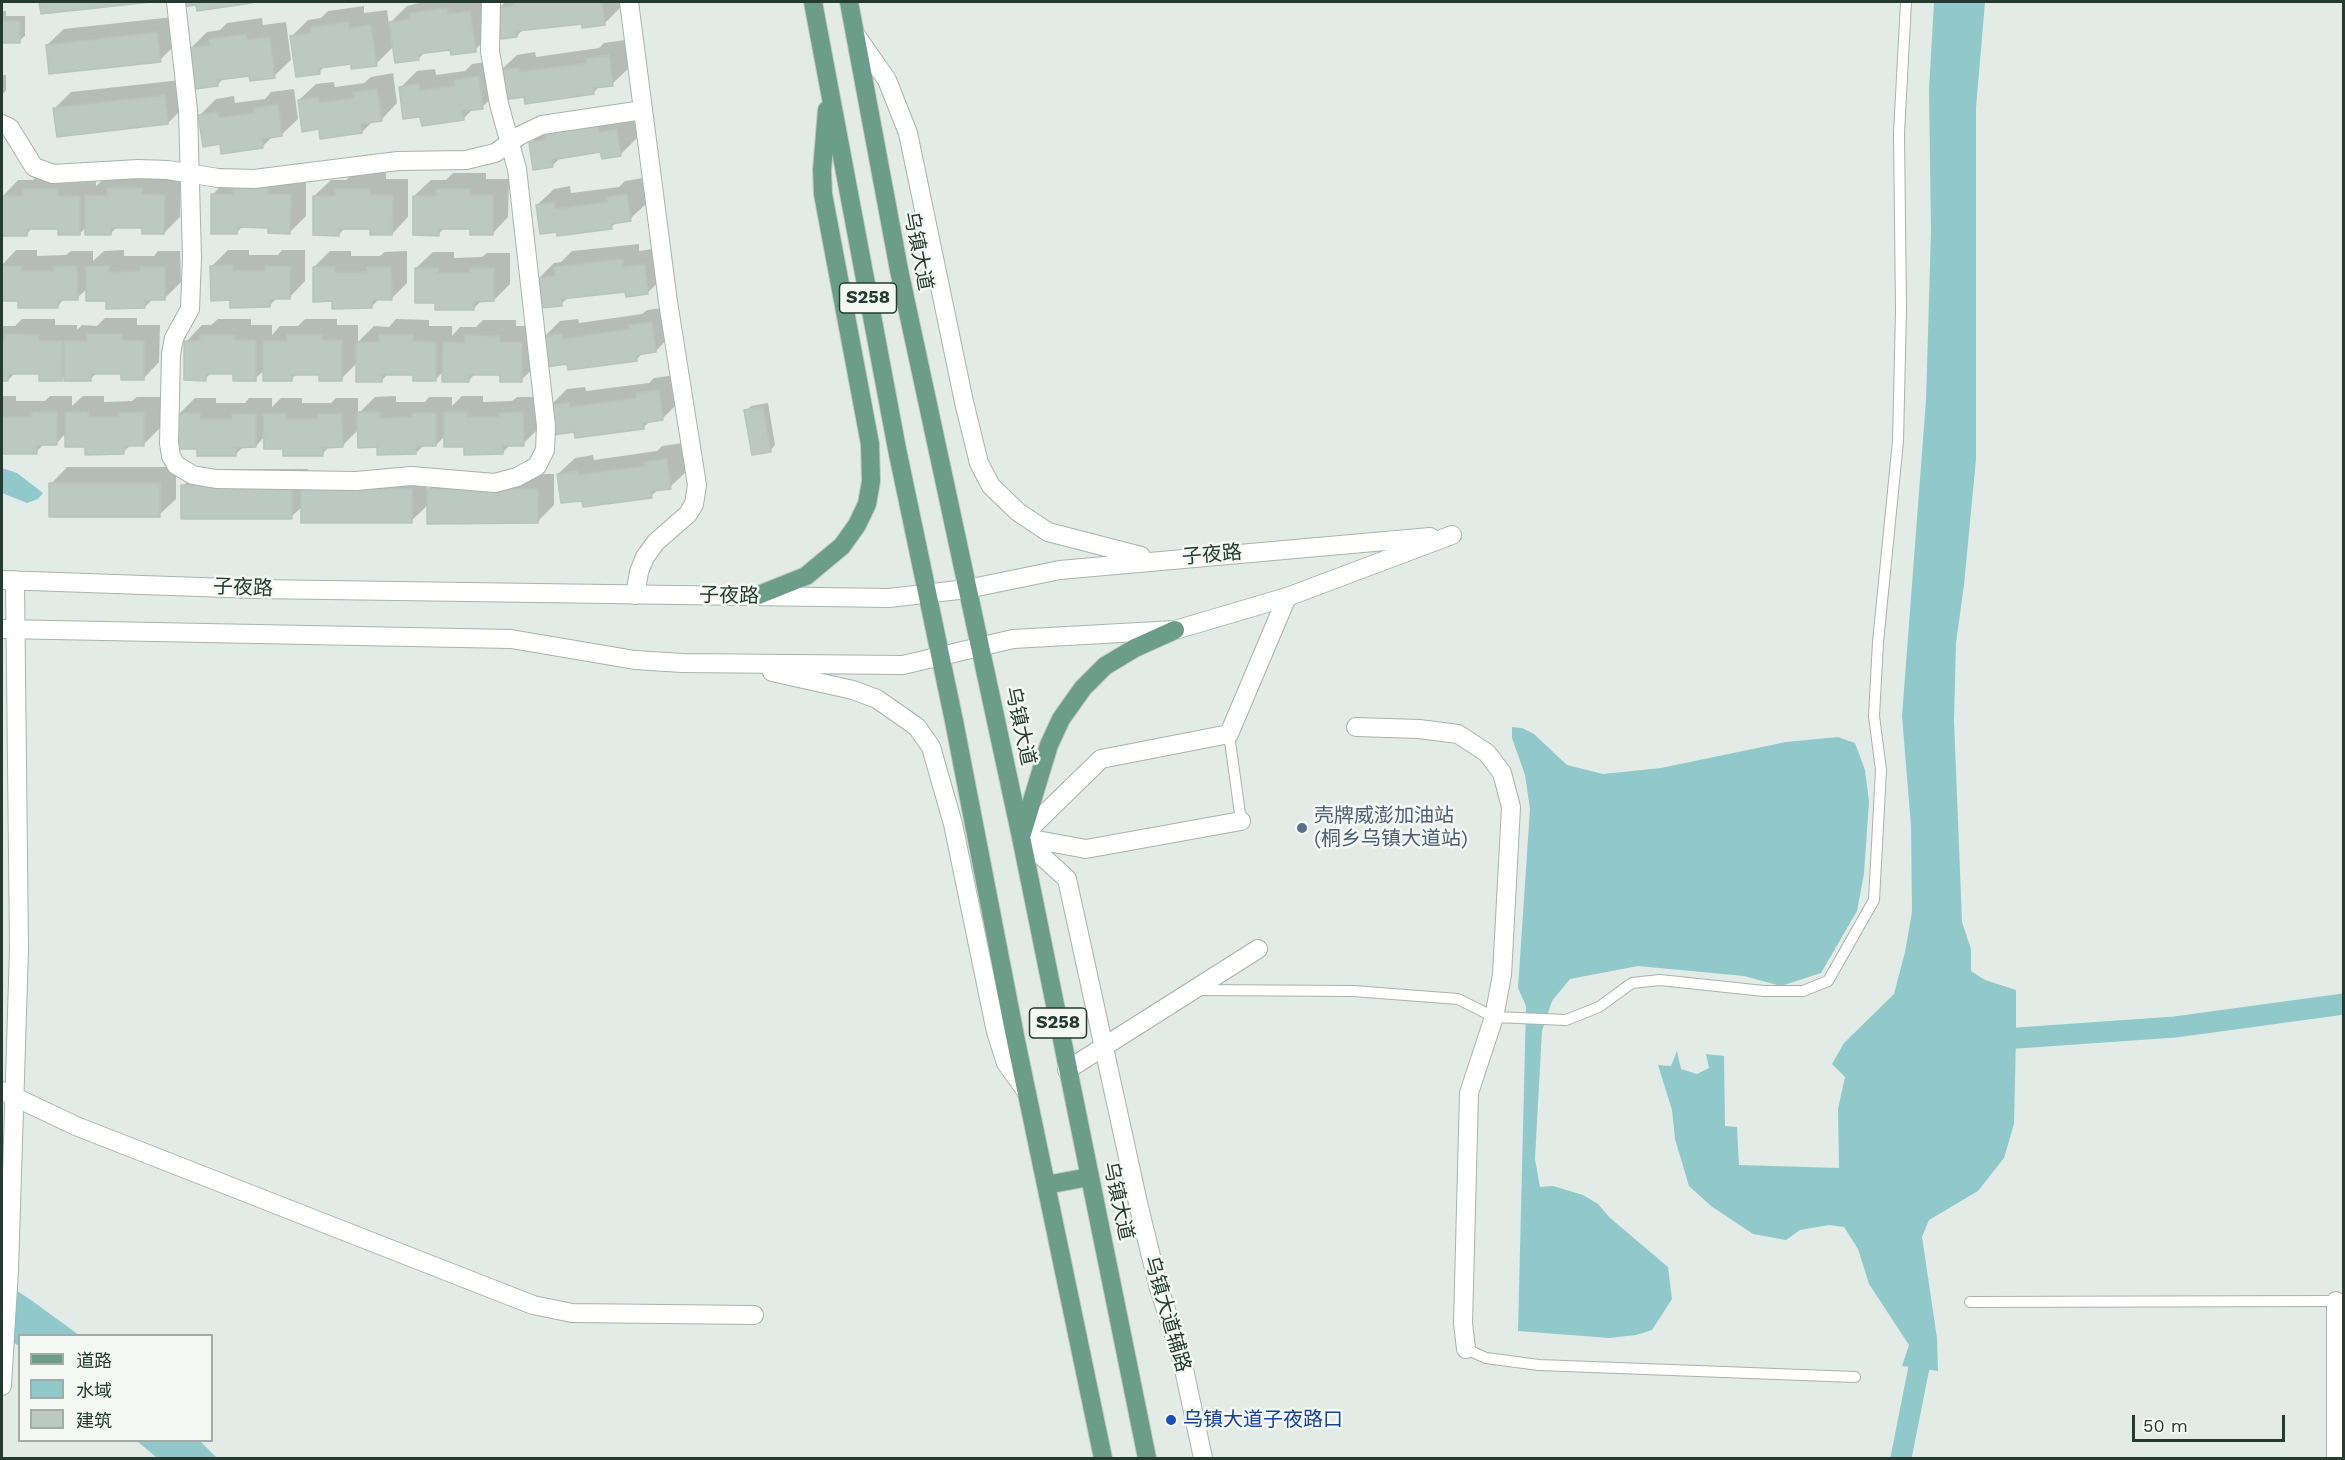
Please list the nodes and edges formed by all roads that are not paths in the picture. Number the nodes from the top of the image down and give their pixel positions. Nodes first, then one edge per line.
1 (176, 2) edge
2 (491, 2) edge
3 (629, 2) edge
4 (813, 2) edge
5 (849, 2) edge
6 (1906, 2) edge
7 (855, 34) junction
8 (829, 91) junction
9 (643, 110) junction
10 (2, 124) edge
11 (509, 143) junction
12 (190, 174) junction
13 (1160, 560) junction
14 (8, 580) edge
15 (967, 589) junction
16 (636, 595) junction
17 (927, 595) junction
18 (756, 596) junction
19 (1287, 597) junction
20 (9, 629) edge
21 (1175, 630) junction
22 (980, 645) junction
23 (942, 658) junction
24 (738, 664) junction
25 (1356, 727) dead end
26 (1229, 734) junction
27 (1241, 821) joint
28 (1021, 837) junction
29 (1258, 949) dead end
30 (1194, 989) junction
31 (1494, 1017) junction
32 (1104, 1047) junction
33 (1067, 1070) junction
34 (1026, 1091) junction
35 (8, 1094) edge
36 (1089, 1176) junction
37 (1046, 1185) junction
38 (2336, 1301) joint
39 (1970, 1302) dead end
40 (754, 1315) dead end
41 (1466, 1349) joint
42 (3, 1360) edge
43 (1855, 1377) dead end
44 (2, 1386) edge
45 (1148, 1457) edge
46 (1103, 1458) edge
47 (1203, 1458) edge
48 (2336, 1458) edge

1 - 12 street
2 - 11 street
3 - 9 street
4 - 8 main road, S258
5 - 7 main road, 乌镇大道 / S258
6 - 31 lane
7 - 13 street
7 - 15 main road, 乌镇大道 / S258
8 - 17 main road, S258
8 - 18 main road
9 - 11 street
9 - 16 street
10 - 12 street
11 - 12 street
11 - 12 street
13 - 15 street, 子夜路
13 - 19 street, 子夜路
14 - 16 street, 子夜路
14 - 20 street
15 - 17 street, 子夜路
15 - 22 main road, 乌镇大道 / S258
16 - 18 street, 子夜路
17 - 18 street, 子夜路
17 - 23 main road, S258
19 - 21 street
19 - 26 street
20 - 24 street
20 - 35 street
21 - 22 street
21 - 28 main road
22 - 23 street
22 - 28 main road, 乌镇大道 / S258
23 - 24 street
23 - 34 main road, S258
24 - 34 street
25 - 31 street
26 - 27 lane
26 - 28 street
27 - 28 street
28 - 32 street, 乌镇大道辅路
28 - 33 main road, 乌镇大道 / S258
29 - 30 street
30 - 31 lane
30 - 32 street
31 - 41 street
32 - 33 street
32 - 47 street, 乌镇大道辅路
33 - 36 main road, 乌镇大道 / S258
34 - 37 main road, S258
35 - 40 street
35 - 42 street
36 - 37 main road
36 - 45 main road, 乌镇大道 / S258
37 - 46 main road, S258
38 - 39 lane
38 - 48 street
41 - 43 lane
42 - 44 street

